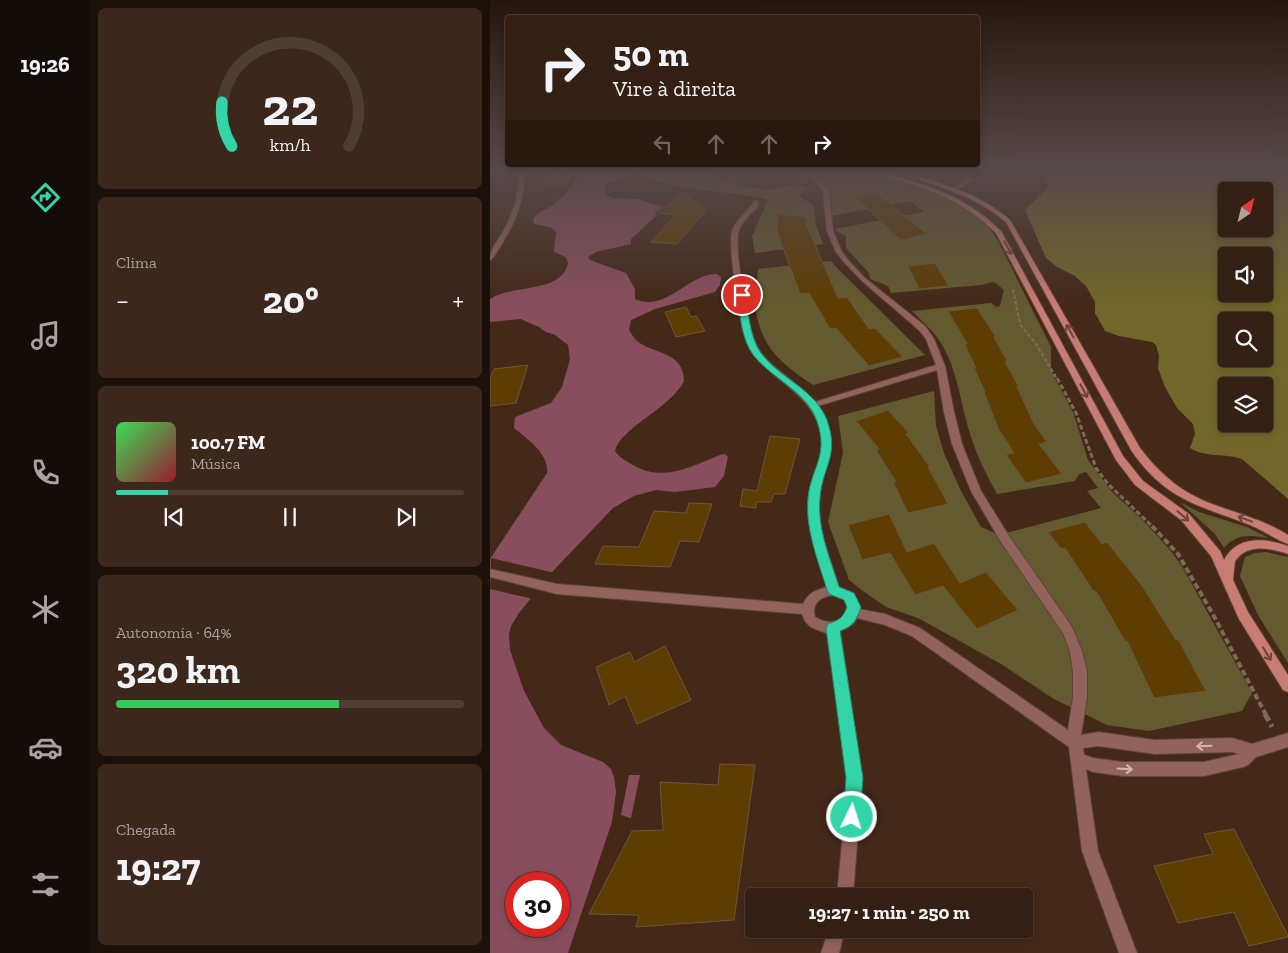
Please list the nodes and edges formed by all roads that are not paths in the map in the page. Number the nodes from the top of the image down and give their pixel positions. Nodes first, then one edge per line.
1 (516, 214) edge
2 (747, 214) edge
3 (828, 214) edge
4 (981, 214) edge
5 (1000, 214) edge
6 (490, 258) edge
7 (941, 366) junction
8 (813, 405) junction
9 (1288, 540) edge
10 (1288, 550) edge
11 (490, 573) edge
12 (1228, 582) junction
13 (834, 590) junction
14 (807, 609) junction
15 (853, 613) junction
16 (833, 628) junction
17 (1288, 686) edge
18 (1288, 740) edge
19 (1076, 751) junction
20 (1252, 751) junction
21 (846, 888) edge
22 (834, 938) edge
23 (830, 953) edge
24 (1128, 953) edge

1 - 6 street
2 - 8 street
3 - 7 street
4 -> 12 main road
9 -> 5 main road
7 - 8 street
7 - 19 street
8 - 13 street
10 - 12 main road
11 - 14 street
12 -> 17 main road
13 - 14 street
13 - 15 street
14 - 16 street
15 - 16 street
15 - 19 street
16 - 21 street
18 - 20 street
20 -> 19 street
19 -> 20 street
19 - 24 street
22 - 23 street

